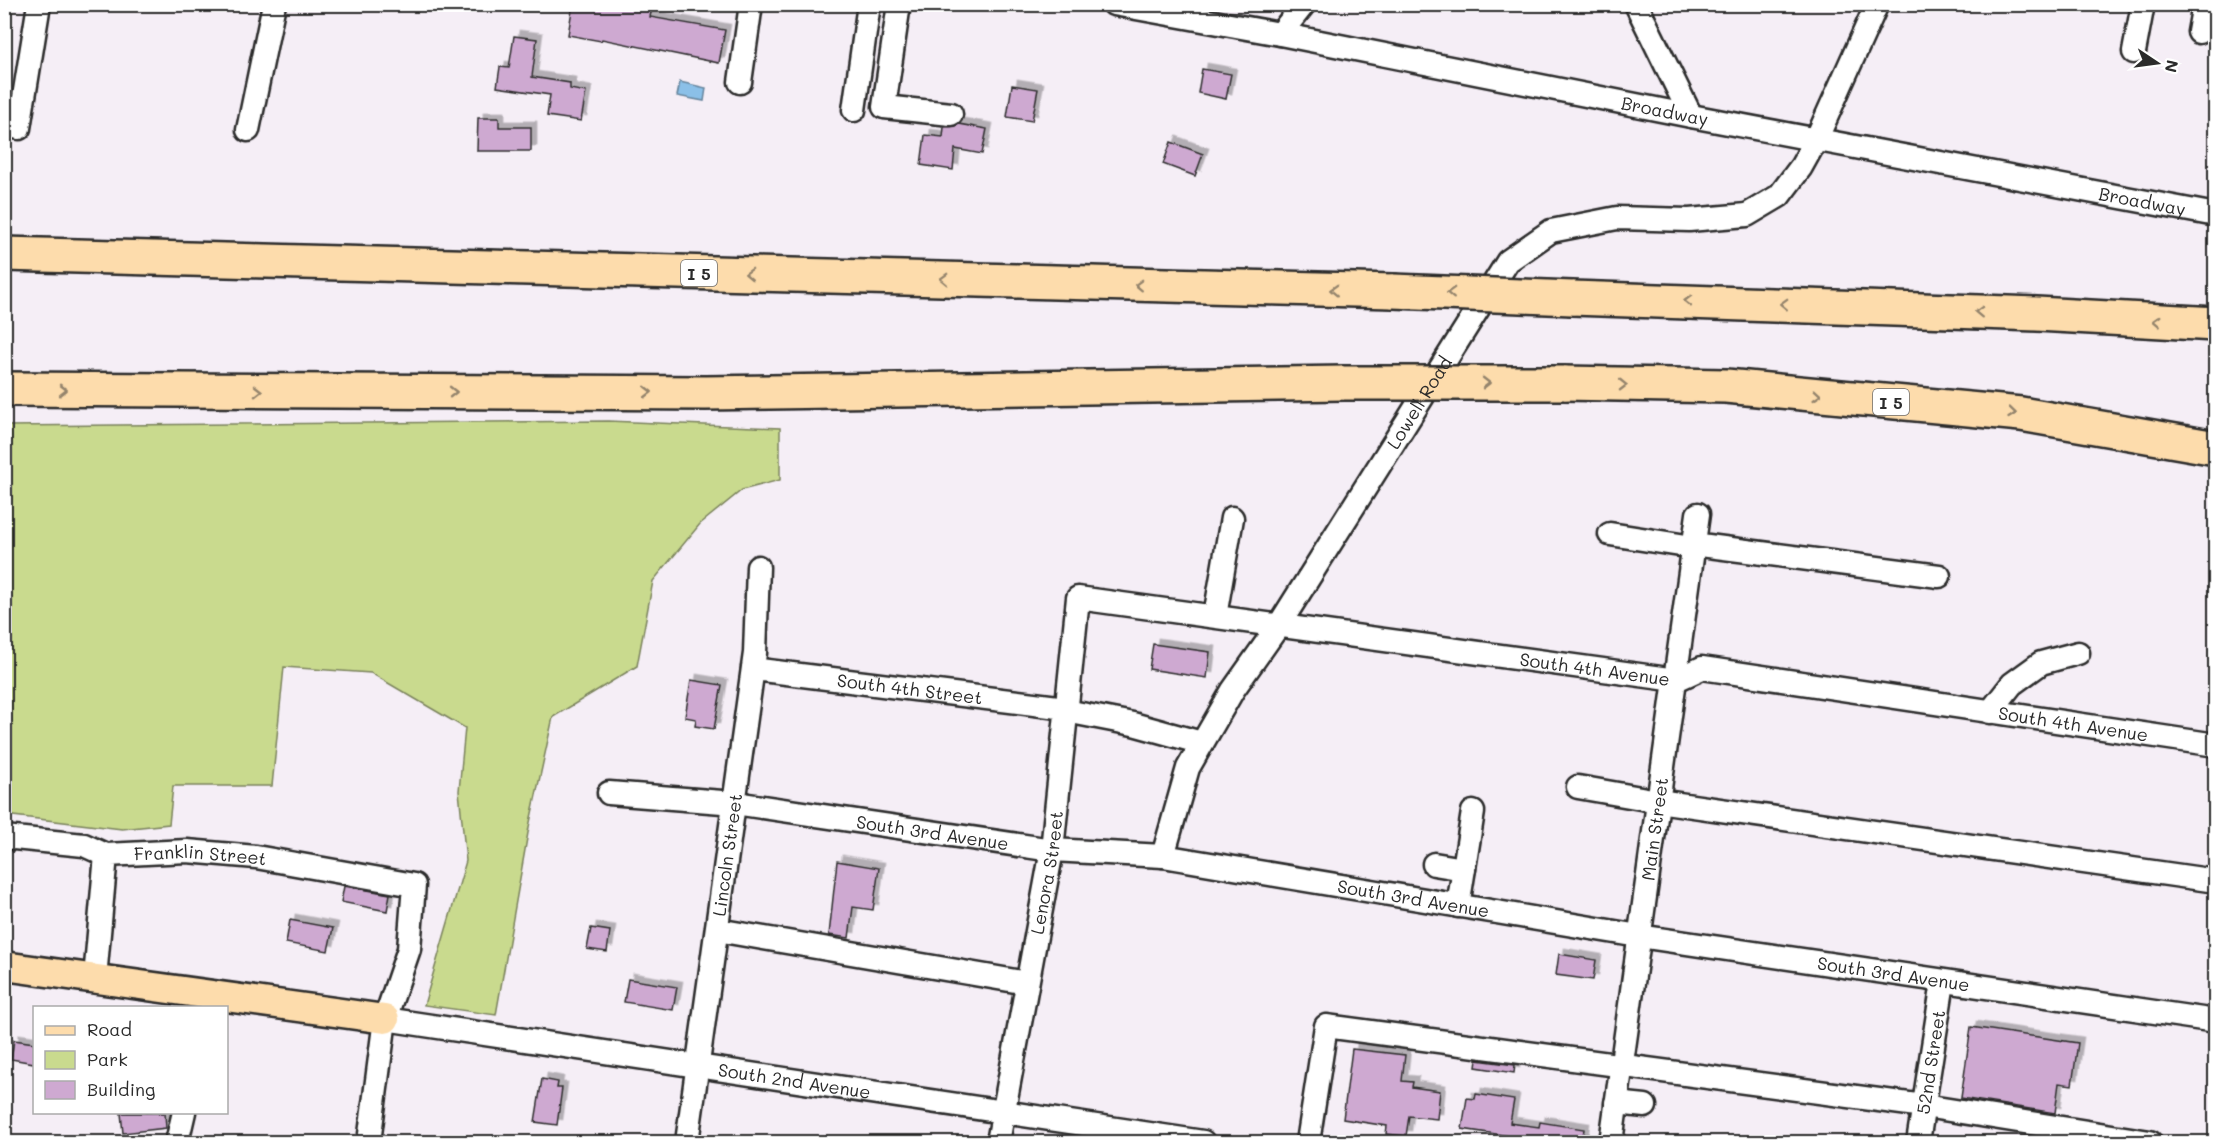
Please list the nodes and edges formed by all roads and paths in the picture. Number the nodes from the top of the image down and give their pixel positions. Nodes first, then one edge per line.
1 (39, 4) edge
2 (274, 4) edge
3 (751, 4) edge
4 (869, 4) edge
5 (899, 4) edge
6 (1114, 4) edge
7 (1304, 4) edge
8 (1636, 4) edge
9 (1877, 4) edge
10 (2144, 4) edge
11 (2204, 4) edge
12 (2199, 32) dead end
13 (1280, 34) junction
14 (2134, 52) dead end
15 (740, 82) dead end
16 (854, 110) dead end
17 (951, 114) dead end
18 (1691, 116) junction
19 (12, 126) edge
20 (248, 130) dead end
21 (1816, 140) junction
22 (2216, 215) edge
23 (4, 254) edge
24 (2216, 324) edge
25 (4, 390) edge
26 (2216, 448) edge
27 (1698, 514) dead end
28 (1232, 518) dead end
29 (1610, 534) dead end
30 (1693, 545) junction
31 (758, 567) dead end
32 (1939, 576) dead end
33 (1078, 598) joint
34 (1215, 616) junction
35 (1279, 625) junction
36 (2078, 653) dead end
37 (753, 669) junction
38 (1676, 680) junction
39 (1066, 710) junction
40 (1990, 712) junction
41 (1202, 743) junction
42 (2216, 745) edge
43 (1578, 787) dead end
44 (609, 793) dead end
45 (1658, 801) junction
46 (735, 803) junction
47 (1473, 812) dead end
48 (4, 837) edge
49 (1052, 850) junction
50 (106, 855) junction
51 (1163, 856) junction
52 (1434, 864) dead end
53 (1464, 869) junction
54 (2216, 881) edge
55 (1458, 906) junction
56 (717, 930) junction
57 (1639, 936) junction
58 (4, 966) edge
59 (95, 978) junction
60 (1943, 981) junction
61 (1027, 983) junction
62 (201, 1000) edge
63 (385, 1019) junction
64 (2216, 1021) edge
65 (697, 1064) junction
66 (1621, 1066) junction
67 (1616, 1103) junction
68 (1645, 1106) dead end
69 (1924, 1106) junction
70 (1003, 1113) junction
71 (184, 1114) edge
72 (177, 1143) edge
73 (369, 1143) edge
74 (687, 1143) edge
75 (998, 1143) edge
76 (1203, 1143) edge
77 (1308, 1143) edge
78 (1611, 1143) edge
79 (1918, 1143) edge
80 (2150, 1143) edge

1 - 19 street
2 - 20 street
3 - 15 street
4 - 16 street
5 - 17 street
6 - 13 street, Broadway
7 - 13 street
8 - 18 street
9 - 21 street, Lowell Road
10 - 14 street
11 - 12 street
13 - 18 street, Broadway
18 - 21 street, Broadway
21 - 22 street, Broadway
21 - 35 street, Lowell Road
24 -> 23 highway, I 5, bridge
25 -> 26 highway, I 5, bridge
27 - 30 street, Main Street
28 - 34 street
29 - 30 street
30 - 32 street
30 - 38 street, Main Street
31 - 37 street, Lincoln Street
33 - 34 street, South 4th Avenue
33 - 39 street, Lenora Street
34 - 35 street, South 4th Avenue
35 - 38 street, South 4th Avenue
35 - 41 street, Lowell Road
36 - 40 street
37 - 39 street, South 4th Street
37 - 46 street, Lincoln Street
38 - 40 street, South 4th Avenue
38 - 45 street, Main Street
39 - 41 street, South 4th Street
39 - 49 street, Lenora Street
40 - 42 street, South 4th Avenue
41 - 51 street, Lowell Road
43 - 45 street
44 - 46 street, South 3rd Avenue
45 - 54 street
45 - 57 street, Main Street
46 - 49 street, South 3rd Avenue
46 - 56 street, Lincoln Street
47 - 53 street
48 - 50 street
49 - 51 street, South 3rd Avenue
49 - 61 street, Lenora Street
50 - 59 street, Franklin Street
50 - 63 street, Franklin Street
51 - 55 street, South 3rd Avenue
52 - 53 street
53 - 55 street
55 - 57 street, South 3rd Avenue
56 - 61 street
56 - 65 street, Lincoln Street
57 - 60 street, South 3rd Avenue
57 - 66 street, Main Street
58 - 59 main road
59 - 62 main road
60 - 64 street, South 3rd Avenue
60 - 69 street, 52nd Street
61 - 70 street, Lenora Street
62 - 63 main road
63 - 65 street, South 2nd Avenue
63 - 73 street
65 - 70 street, South 2nd Avenue
65 - 74 street, Lincoln Street
66 - 67 street, Main Street
66 - 69 street
66 - 77 street
67 - 68 street
67 - 78 street, Main Street
69 - 79 street, 52nd Street
69 - 80 street
70 - 75 street, Lenora Street
70 - 76 street, South 2nd Avenue
71 - 72 street

